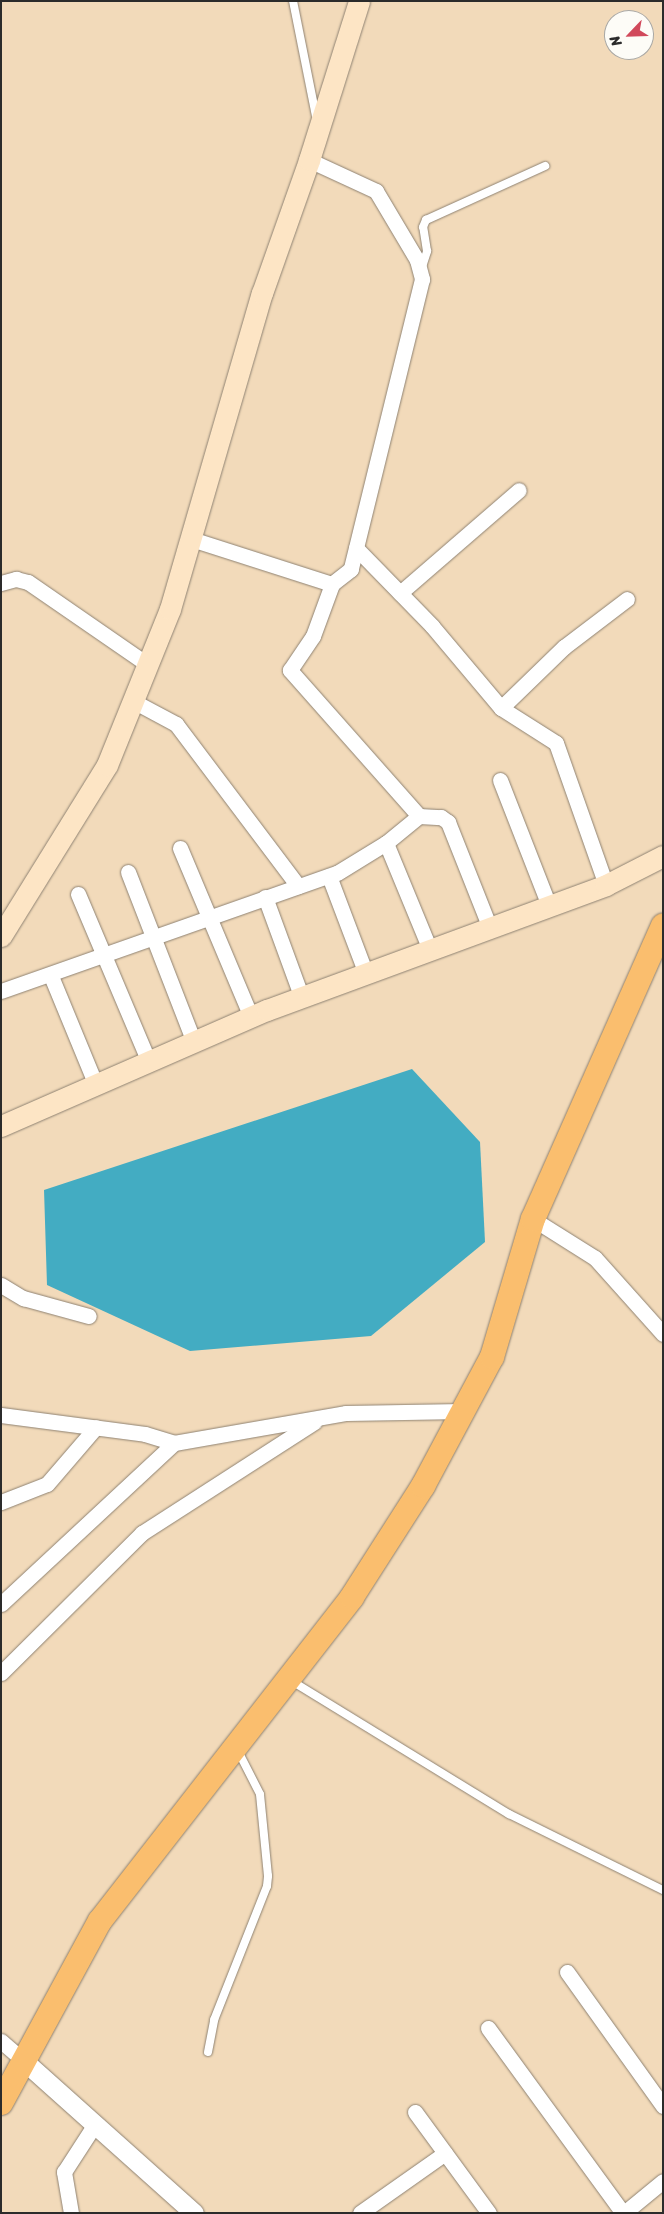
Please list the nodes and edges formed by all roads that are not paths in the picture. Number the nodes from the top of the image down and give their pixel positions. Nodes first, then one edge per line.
1 (294, 1) edge
2 (359, 1) edge
3 (319, 130) junction
4 (309, 160) junction
5 (545, 166) dead end
6 (421, 270) junction
7 (519, 490) dead end
8 (191, 539) junction
9 (356, 548) junction
10 (1, 582) edge
11 (332, 584) junction
12 (400, 593) junction
13 (627, 599) dead end
14 (148, 664) junction
15 (133, 701) junction
16 (501, 708) junction
17 (500, 780) dead end
18 (419, 816) junction
19 (386, 843) junction
20 (180, 848) dead end
21 (663, 856) edge
22 (128, 872) dead end
23 (328, 876) junction
24 (606, 885) junction
25 (298, 886) junction
26 (78, 894) dead end
27 (265, 897) junction
28 (549, 906) junction
29 (210, 916) junction
30 (663, 925) edge
31 (490, 928) junction
32 (1, 936) edge
33 (153, 937) junction
34 (430, 950) junction
35 (104, 955) junction
36 (366, 974) junction
37 (51, 976) junction
38 (1, 991) edge
39 (302, 998) junction
40 (251, 1017) junction
41 (194, 1042) junction
42 (149, 1062) junction
43 (96, 1085) junction
44 (1, 1126) edge
45 (533, 1219) junction
46 (1, 1285) edge
47 (89, 1316) dead end
48 (663, 1334) edge
49 (463, 1411) junction
50 (1, 1415) edge
51 (320, 1418) junction
52 (96, 1427) junction
53 (174, 1443) junction
54 (1, 1502) edge
55 (1, 1604) edge
56 (1, 1673) edge
57 (289, 1679) junction
58 (236, 1748) junction
59 (663, 1890) edge
60 (567, 1972) dead end
61 (488, 2028) dead end
62 (1, 2040) edge
63 (208, 2052) dead end
64 (24, 2061) junction
65 (1, 2103) edge
66 (663, 2106) edge
67 (415, 2112) dead end
68 (95, 2124) junction
69 (445, 2153) junction
70 (663, 2181) edge
71 (71, 2213) edge
72 (194, 2213) edge
73 (360, 2213) edge
74 (489, 2213) edge
75 (623, 2213) edge

1 - 3 lane
2 - 3 main road
3 - 4 main road
4 - 6 street
4 - 8 main road
5 - 6 lane
6 - 9 street
7 - 12 street
8 - 11 street
8 - 14 main road
9 - 11 street
9 - 12 street
10 - 14 street
11 - 18 street
12 - 16 street
13 - 16 street
14 - 15 main road
15 - 25 street
15 - 32 main road
16 - 24 street
17 - 28 street
18 - 19 street
18 - 31 street
19 - 23 street
19 - 34 street
20 - 29 street
21 - 24 main road
22 - 33 street
23 - 25 street
23 - 36 street
24 - 28 main road
25 - 27 street
26 - 35 street
27 - 29 street
27 - 39 street
28 - 31 main road
29 - 33 street
29 - 40 street
30 - 45 main road
31 - 34 main road
33 - 35 street
33 - 41 street
34 - 36 main road
35 - 37 street
35 - 42 street
36 - 39 main road
37 - 38 street
37 - 43 street
39 - 40 main road
40 - 41 main road
41 - 42 main road
42 - 43 main road
43 - 44 main road
45 - 48 street
45 - 49 main road
46 - 47 street
49 - 51 street
49 - 57 main road
50 - 52 street
51 - 53 street
51 - 56 street
52 - 53 street
52 - 54 street
53 - 55 street
57 - 58 main road
57 - 59 lane
58 - 63 lane
58 - 64 main road
60 - 66 street
61 - 75 street
62 - 64 street
64 - 65 main road
64 - 68 street
67 - 69 street
68 - 71 street
68 - 72 street
69 - 73 street
69 - 74 street
70 - 75 street

